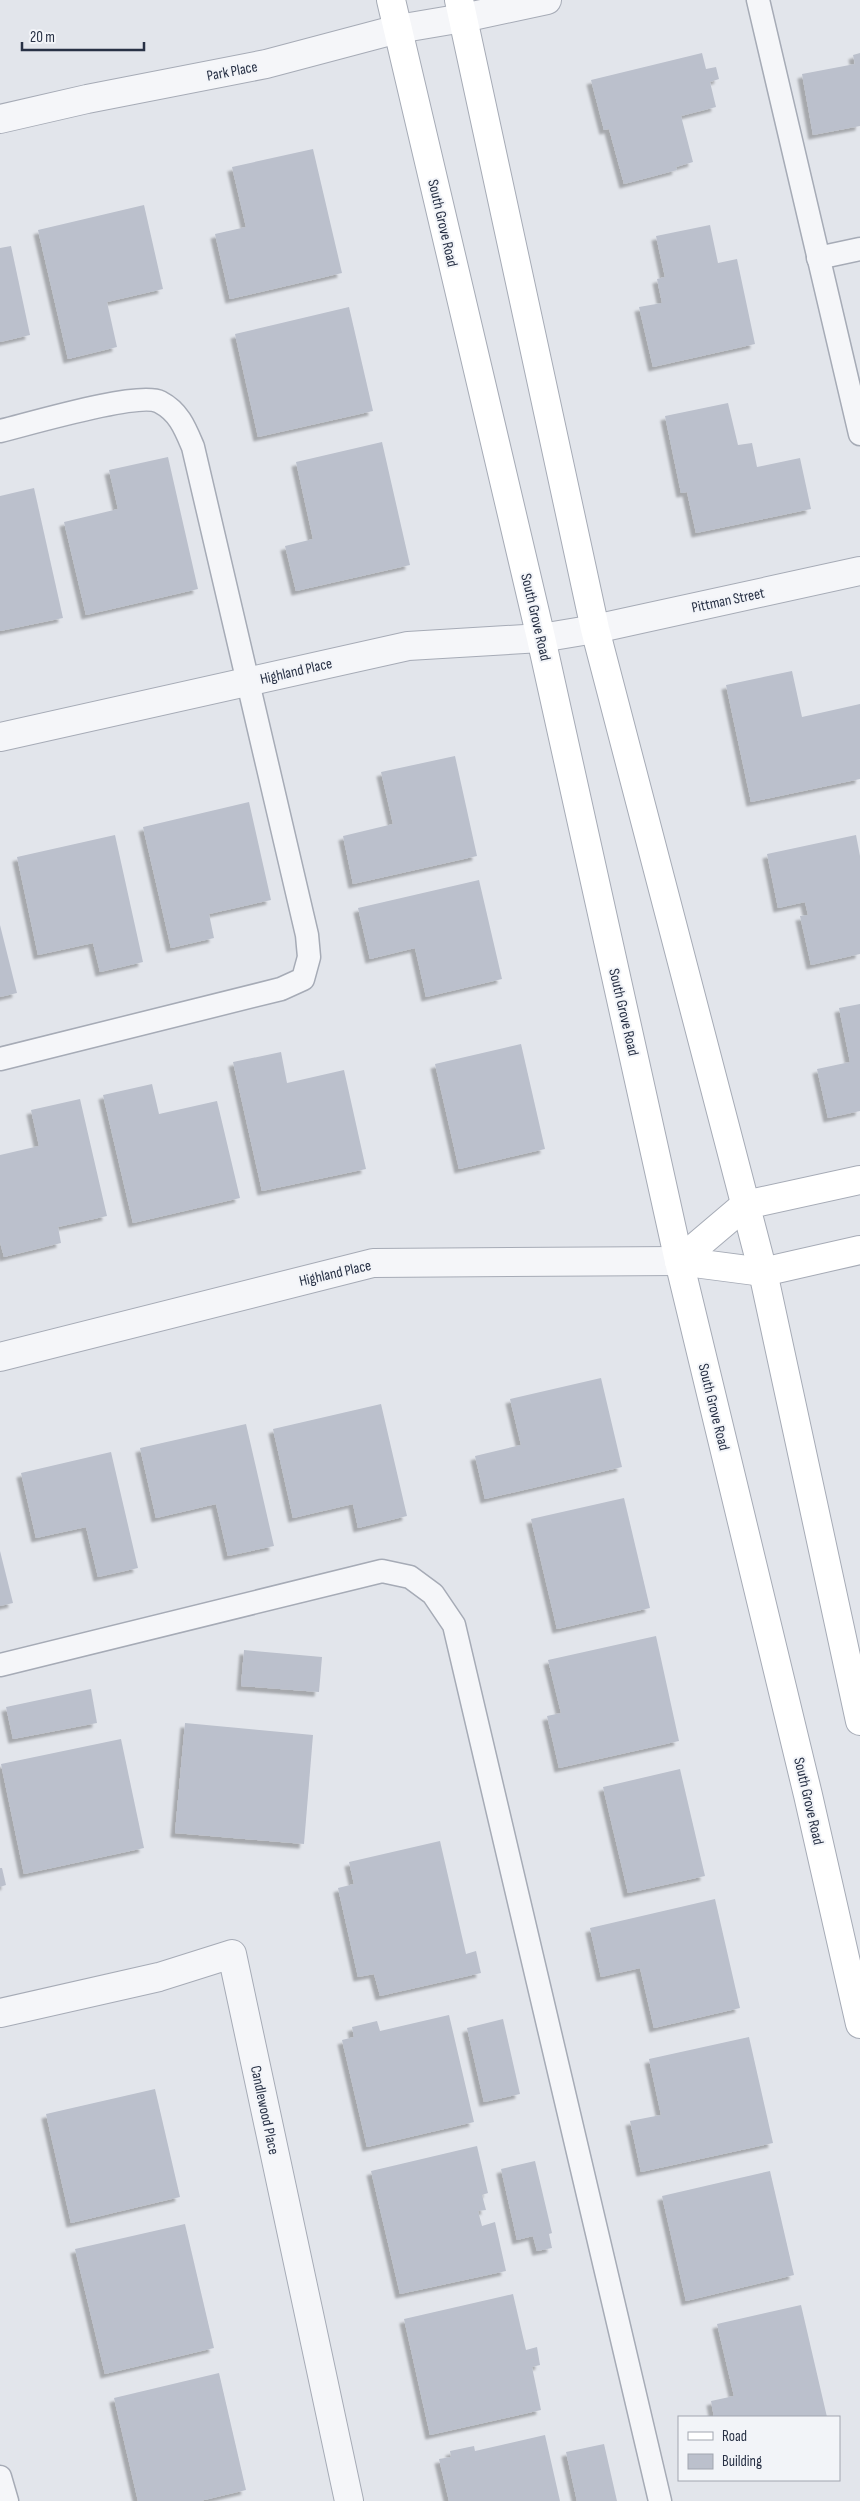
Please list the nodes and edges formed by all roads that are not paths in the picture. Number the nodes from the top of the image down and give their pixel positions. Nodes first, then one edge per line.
1 (390, 0) edge
2 (547, 0) edge
3 (758, 0) edge
4 (461, 9) edge
5 (398, 29) junction
6 (0, 119) edge
7 (860, 249) edge
8 (818, 258) junction
9 (0, 431) edge
10 (860, 434) edge
11 (860, 571) edge
12 (595, 629) junction
13 (541, 638) junction
14 (246, 682) junction
15 (0, 737) edge
16 (0, 1059) edge
17 (860, 1180) edge
18 (744, 1206) junction
19 (860, 1250) edge
20 (679, 1261) junction
21 (763, 1272) junction
22 (0, 1357) edge
23 (0, 1665) edge
24 (860, 1721) edge
25 (0, 2013) edge
26 (860, 2024) edge
27 (0, 2477) edge
28 (6, 2501) edge
29 (349, 2501) edge
30 (660, 2501) edge

1 - 5 main road, South Grove Road
2 - 4 street, Park Place
3 - 8 lane
4 - 5 street, Park Place
4 - 12 main road
5 - 6 street, Park Place
5 - 13 main road, South Grove Road
7 - 8 lane
8 - 10 lane
9 - 14 lane
11 - 12 street, Pittman Street
12 - 13 street, Highland Place
12 - 18 main road
13 - 14 street, Highland Place
13 - 20 main road, South Grove Road
14 - 15 street, Highland Place
14 - 16 lane
17 - 18 main road
18 - 20 main road
18 - 21 main road
19 - 21 main road
20 - 21 main road
20 - 22 street, Highland Place
20 - 26 main road, South Grove Road
21 - 24 main road
23 - 30 lane
25 - 29 street, Candlewood Place
27 - 28 lane

